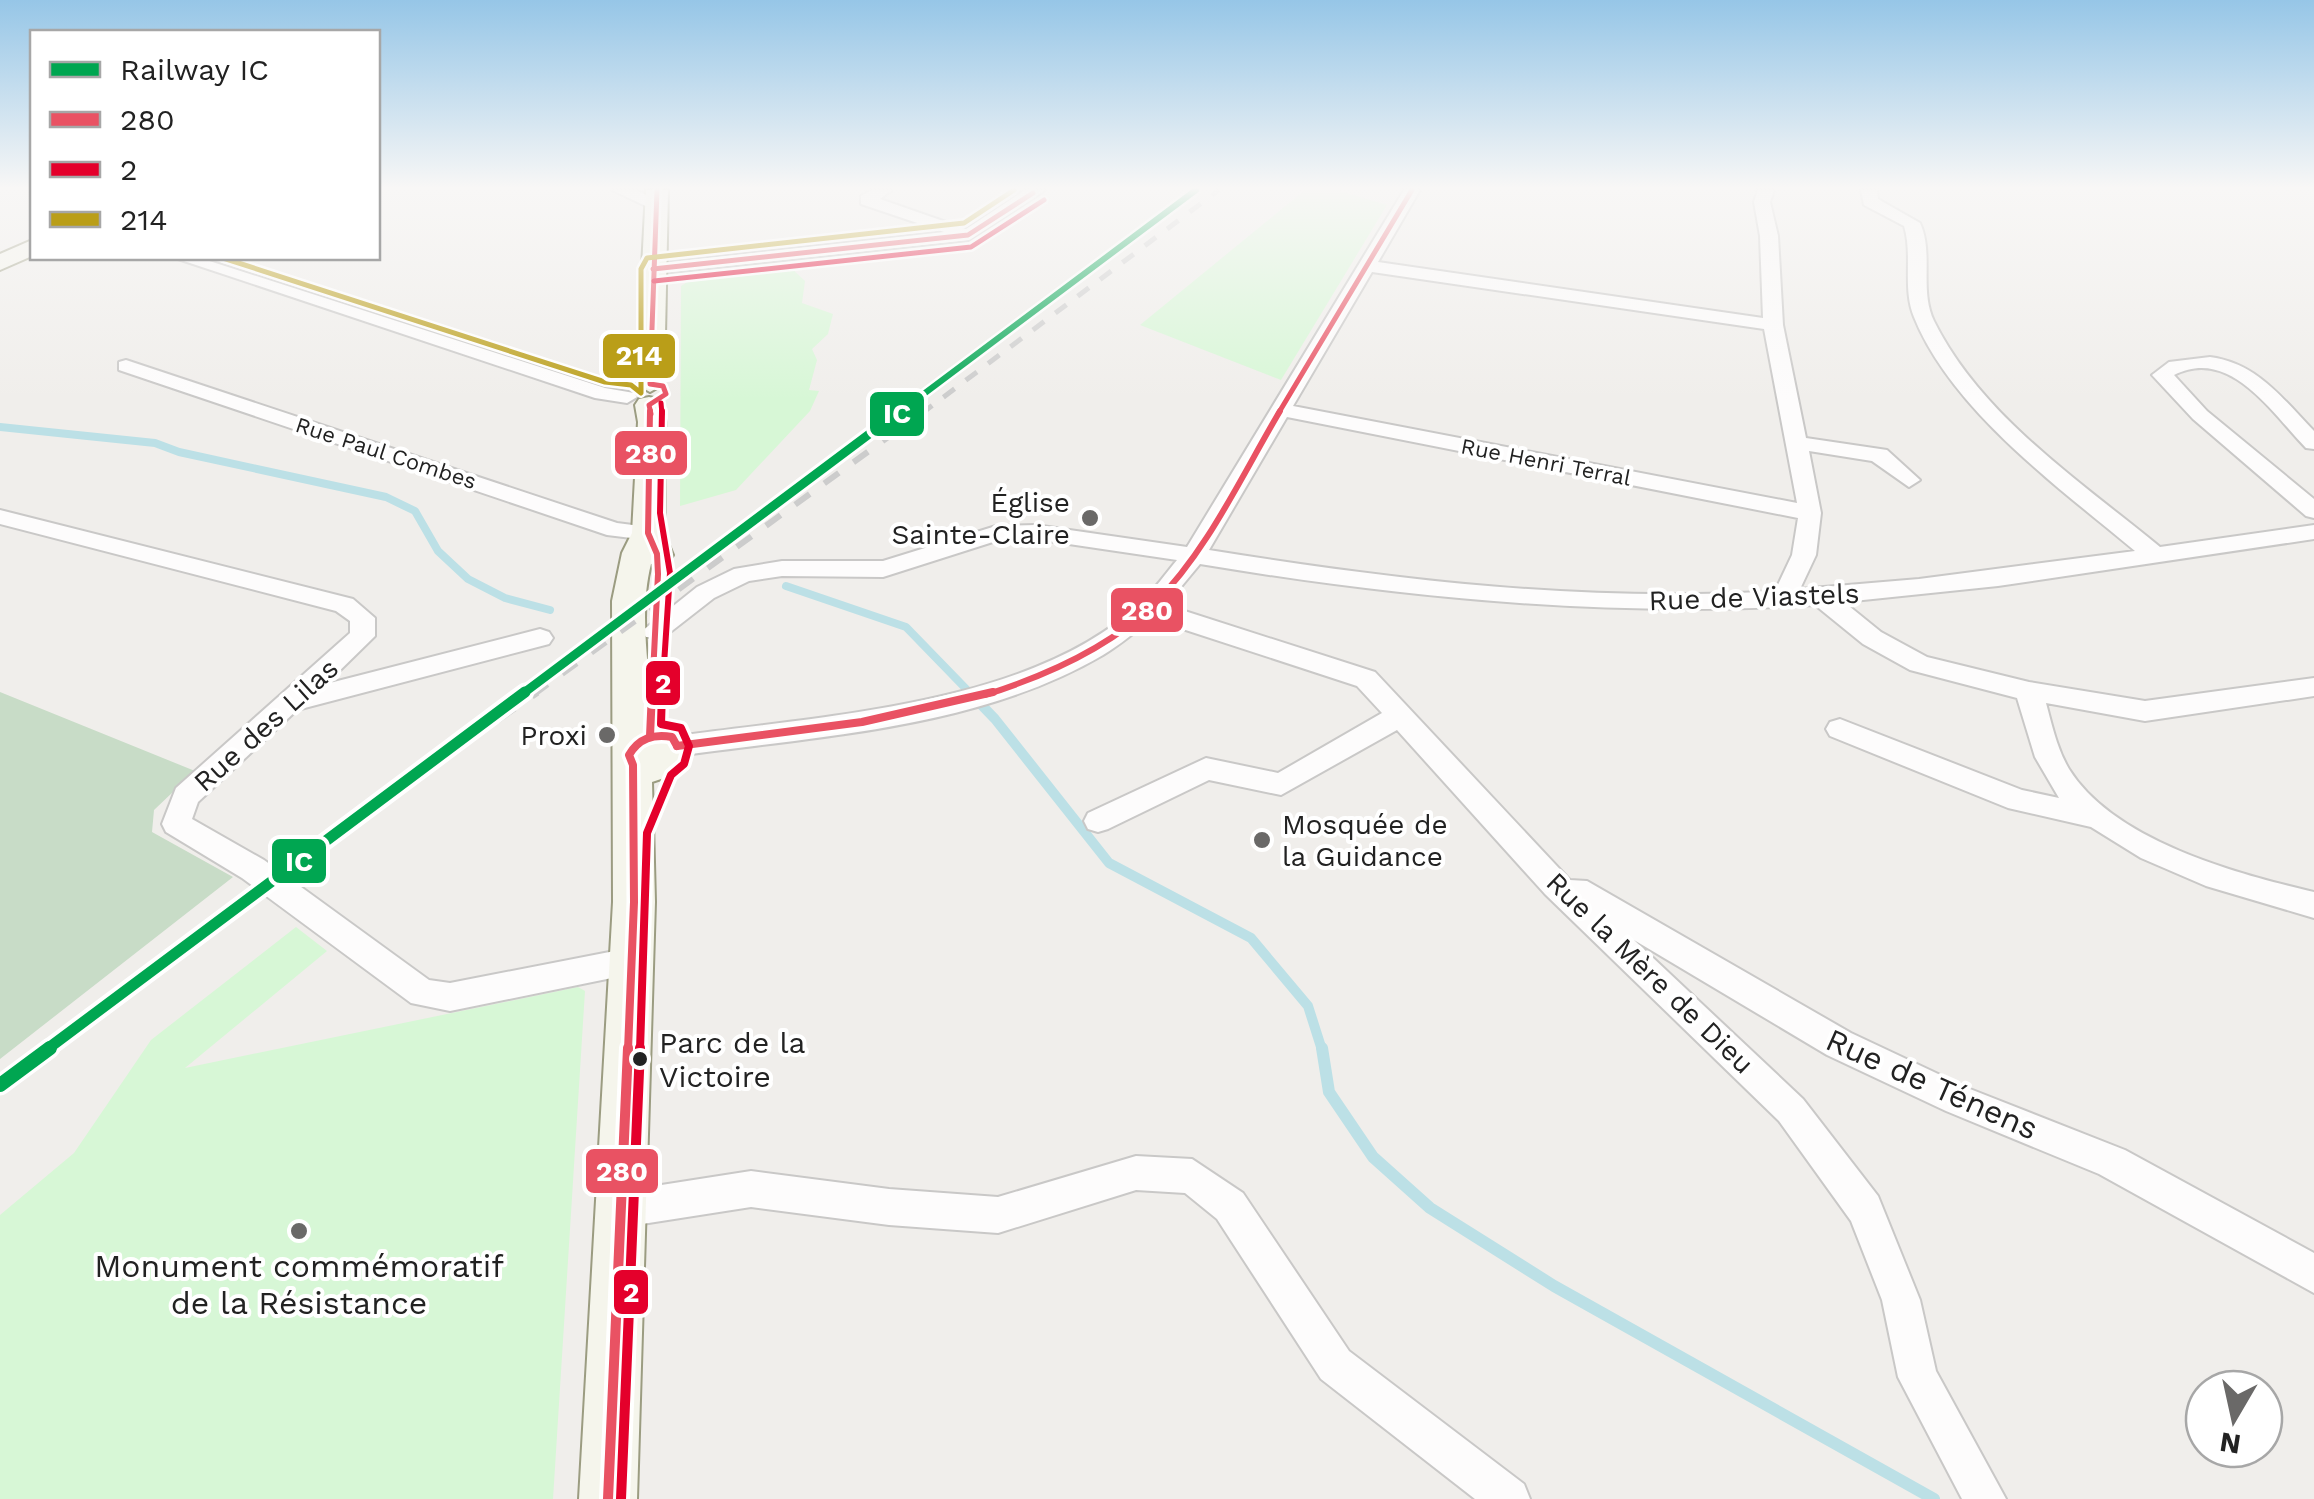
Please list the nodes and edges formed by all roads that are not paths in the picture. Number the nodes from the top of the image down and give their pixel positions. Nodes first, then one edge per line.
1 (190, 260) edge
2 (653, 260) edge
3 (737, 260) edge
4 (1370, 260) edge
5 (1770, 260) edge
6 (1916, 260) edge
7 (1366, 266) junction
8 (653, 269) junction
9 (1773, 325) junction
10 (126, 366) dead end
11 (642, 395) junction
12 (1281, 410) junction
13 (2314, 442) edge
14 (1796, 443) junction
15 (1909, 480) dead end
16 (2314, 511) edge
17 (1810, 513) junction
18 (0, 517) edge
19 (648, 532) junction
20 (2314, 532) edge
21 (1194, 555) junction
22 (2155, 555) junction
23 (1824, 599) junction
24 (1789, 601) junction
25 (1150, 609) junction
26 (655, 631) junction
27 (540, 638) dead end
28 (2314, 687) edge
29 (2029, 691) junction
30 (290, 703) junction
31 (1402, 714) junction
32 (1840, 730) dead end
33 (650, 753) junction
34 (2104, 819) junction
35 (1098, 821) dead end
36 (1556, 884) junction
37 (2314, 905) edge
38 (630, 962) junction
39 (623, 1209) junction
40 (2314, 1274) edge
41 (608, 1499) edge
42 (1509, 1499) edge
43 (1985, 1499) edge

1 - 11 street
2 - 8 main road
3 - 8 street
4 - 7 street
5 - 9 street
6 - 22 street
7 - 9 street
7 - 12 street
8 - 11 main road
9 - 14 street
10 - 19 street, Rue Paul Combes
11 - 19 main road
12 - 17 street, Rue Henri Terral
12 - 21 street
13 - 16 street
14 - 15 street
14 - 17 street
17 - 24 street
18 - 30 street, Rue des Lilas
19 - 26 main road
19 - 33 main road
20 - 22 street, Rue de Viastels
21 - 24 street, Rue de Viastels
21 - 25 street
21 - 26 street, Rue de Viastels
22 - 23 street, Rue de Viastels
23 - 24 street, Rue de Viastels
23 - 29 street
25 - 31 street, Rue la Mère de Dieu
25 - 33 street
26 - 33 main road
27 - 30 street
28 - 29 street
29 - 34 street
30 - 38 street, Rue des Lilas
31 - 35 street
31 - 36 street, Rue la Mère de Dieu
32 - 34 street
33 - 38 main road
34 - 37 street
36 - 40 street, Rue de Ténens
36 - 43 street, Rue la Mère de Dieu
38 - 39 main road
39 - 41 main road
39 - 42 street

